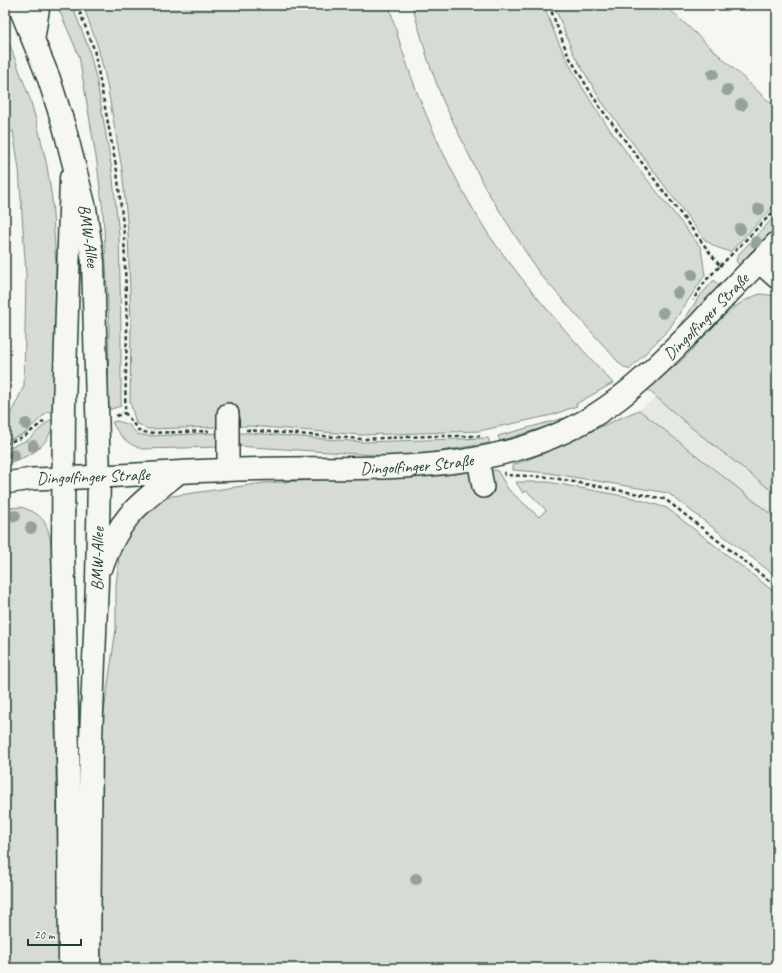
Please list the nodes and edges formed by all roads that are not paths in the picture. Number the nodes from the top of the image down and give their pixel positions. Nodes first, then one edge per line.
1 (19, 5) edge
2 (39, 5) edge
3 (34, 38) junction
4 (72, 153) junction
5 (777, 243) edge
6 (759, 262) junction
7 (777, 278) edge
8 (229, 422) road end
9 (478, 458) junction
10 (228, 469) junction
11 (178, 473) junction
12 (99, 477) junction
13 (64, 478) junction
14 (5, 483) edge
15 (483, 487) dead end
16 (97, 580) junction
17 (70, 968) edge
18 (89, 968) edge

1 - 3 main road, BMW-Allee
2 - 3 street, BMW-Allee
3 - 4 main road, BMW-Allee
4 - 12 main road, BMW-Allee
4 - 13 main road, BMW-Allee
5 - 6 main road, Dingolfinger Straße
6 - 7 street, Dingolfinger Straße
6 - 9 main road, Dingolfinger Straße
8 - 10 street
9 - 10 main road, Dingolfinger Straße
9 - 15 street
10 - 11 main road, Dingolfinger Straße
11 - 12 main road, Dingolfinger Straße
11 - 16 main road
12 - 13 main road, Dingolfinger Straße
12 - 16 main road, BMW-Allee
13 - 14 street, Dingolfinger Straße
13 - 17 main road, BMW-Allee
16 - 18 main road, BMW-Allee

